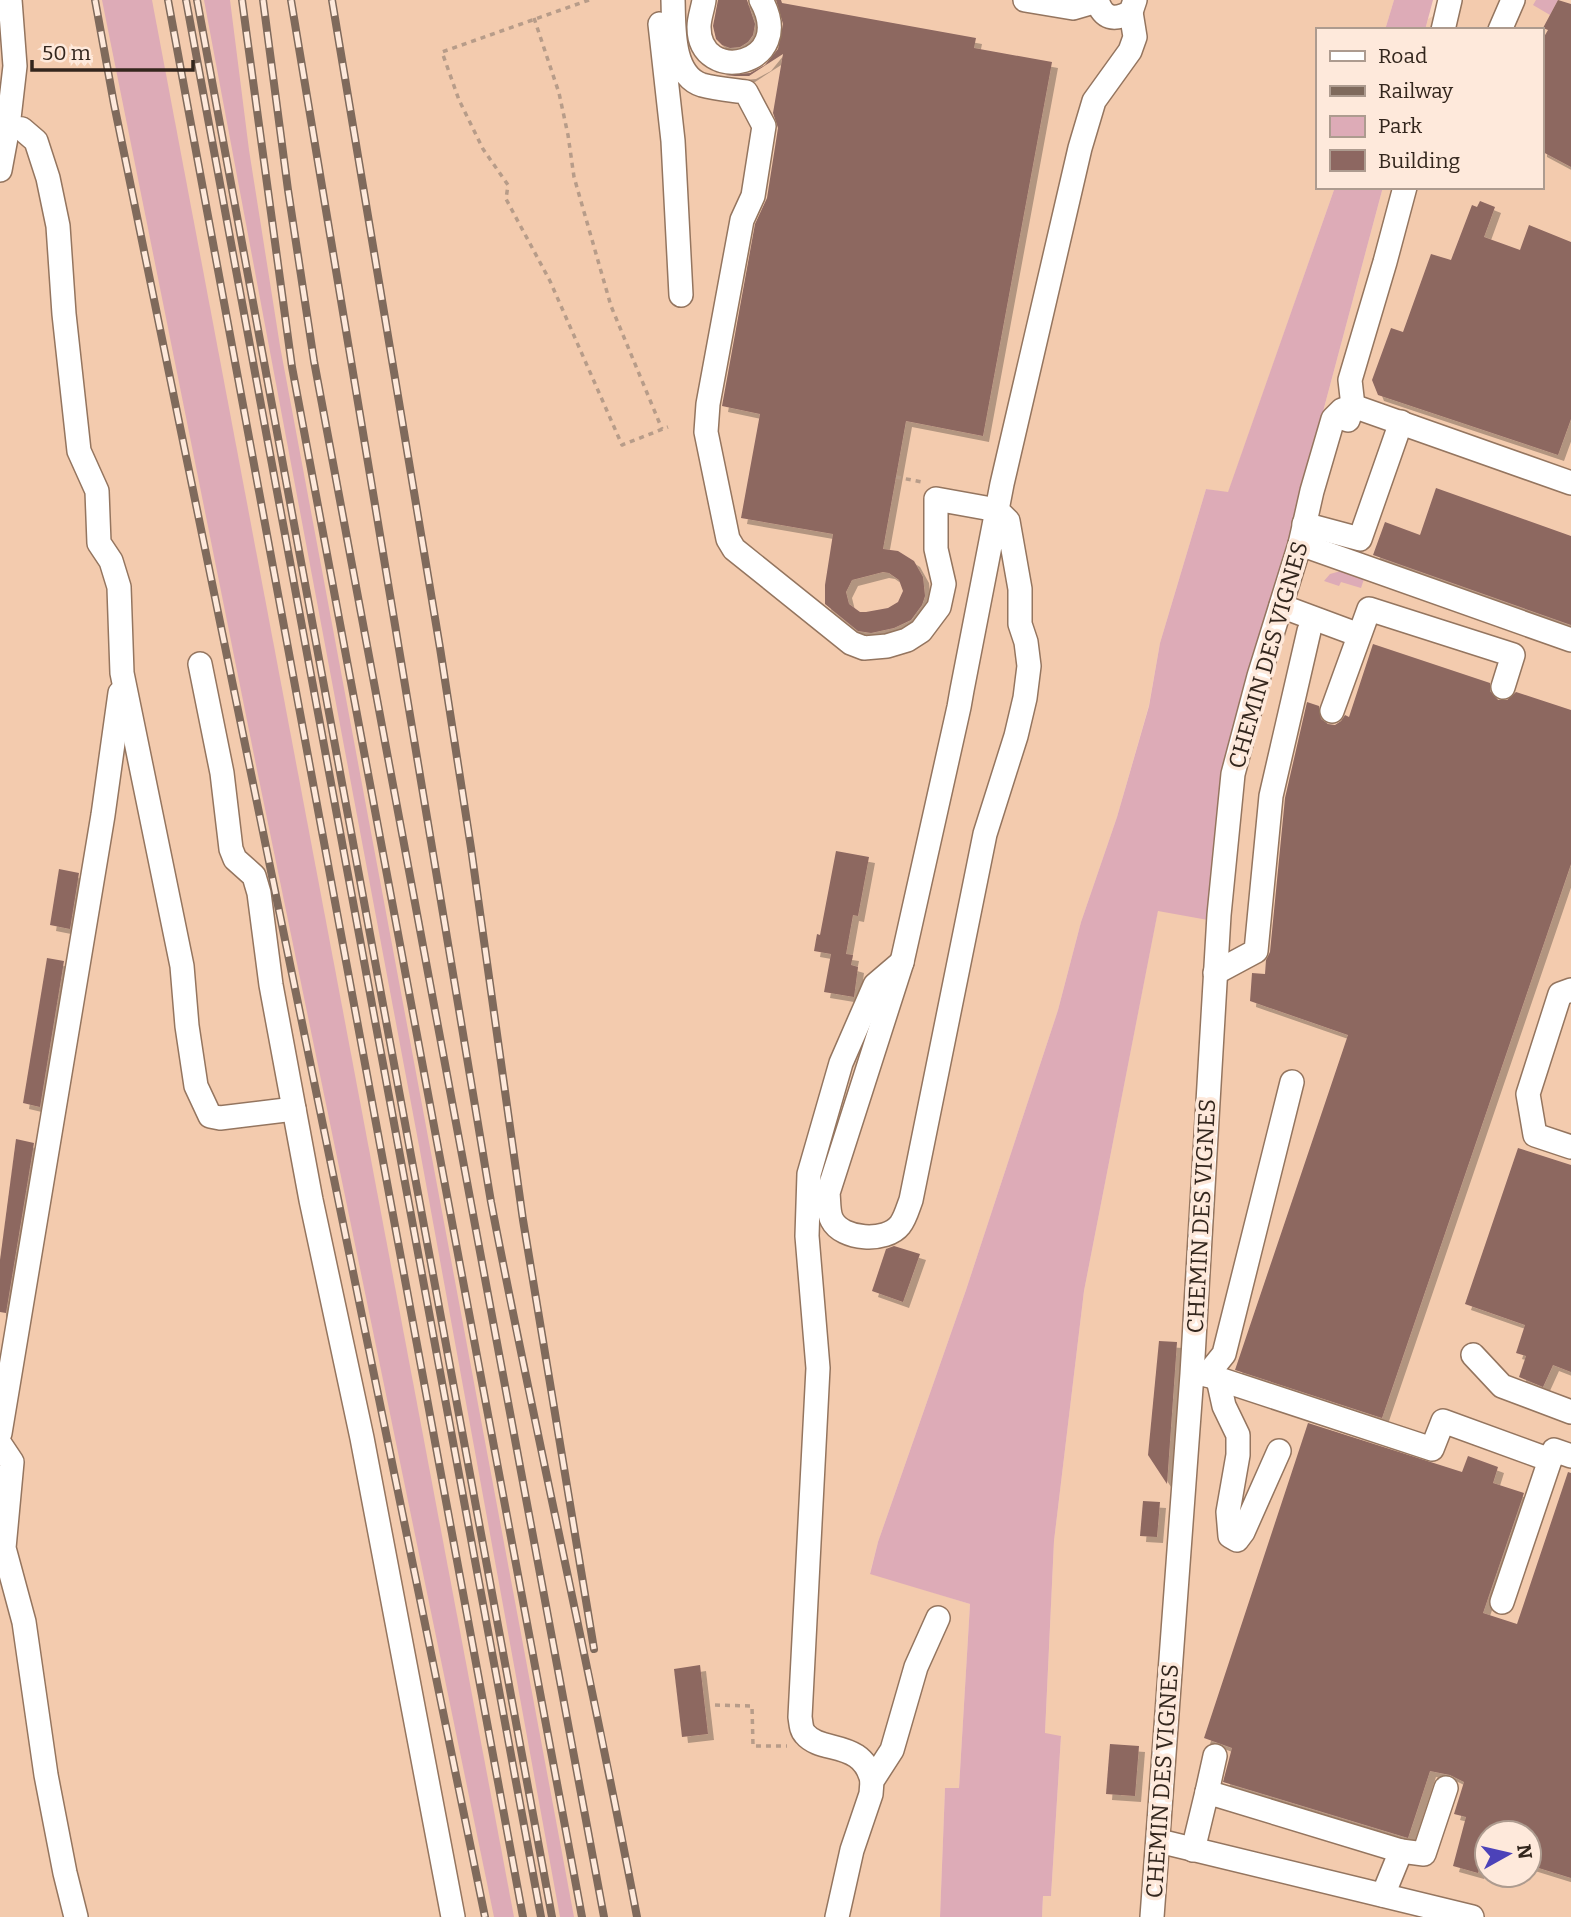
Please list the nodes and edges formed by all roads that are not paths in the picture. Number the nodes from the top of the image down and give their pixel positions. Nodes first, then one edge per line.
1 (10, 0) edge
2 (658, 0) edge
3 (673, 0) edge
4 (705, 0) edge
5 (761, 0) edge
6 (1025, 0) edge
7 (1097, 0) edge
8 (1450, 0) edge
9 (1513, 0) edge
10 (1133, 6) edge
11 (1443, 28) edge
12 (1501, 28) edge
13 (8, 127) junction
14 (0, 170) edge
15 (1404, 189) edge
16 (681, 295) dead end
17 (1353, 406) junction
18 (1401, 422) junction
19 (1571, 484) edge
20 (997, 510) junction
21 (1302, 534) junction
22 (1278, 614) junction
23 (1309, 631) junction
24 (1571, 640) edge
25 (1357, 641) junction
26 (200, 664) dead end
27 (122, 673) junction
28 (1503, 687) dead end
29 (1332, 711) dead end
30 (902, 962) junction
31 (1215, 974) junction
32 (1571, 990) edge
33 (1292, 1082) dead end
34 (294, 1109) junction
35 (1571, 1147) edge
36 (9, 1323) edge
37 (1473, 1355) dead end
38 (1206, 1376) junction
39 (1571, 1412) edge
40 (0, 1433) edge
41 (0, 1444) edge
42 (1279, 1451) dead end
43 (1560, 1458) edge
44 (1502, 1602) dead end
45 (938, 1618) dead end
46 (1215, 1756) dead end
47 (872, 1781) junction
48 (1446, 1788) dead end
49 (1207, 1792) junction
50 (1158, 1842) junction
51 (1193, 1850) junction
52 (1401, 1851) junction
53 (1383, 1895) junction
54 (76, 1917) edge
55 (453, 1917) edge
56 (837, 1917) edge
57 (1152, 1917) edge
58 (1472, 1917) edge

1 - 13 street
2 - 16 street
3 - 20 street
4 - 5 street
6 - 7 street
7 - 10 street
8 - 11 street
9 - 12 street
10 - 20 street
13 - 14 street
13 - 27 street
15 - 17 street, CHEMIN DES VIGNES
17 - 18 street
17 - 21 street, CHEMIN DES VIGNES
18 - 19 street
18 - 21 street
20 - 30 street
20 - 30 street
21 - 22 street, CHEMIN DES VIGNES
21 - 24 street
22 - 23 street
22 - 25 street
22 - 31 street, CHEMIN DES VIGNES
23 - 25 street
23 - 31 street
25 - 28 street
25 - 29 street
26 - 34 street
27 - 34 street
27 - 36 street
30 - 47 street
31 - 38 street, CHEMIN DES VIGNES
32 - 35 street
33 - 38 street
34 - 55 street
36 - 40 street
37 - 39 street
38 - 42 street
38 - 43 street
38 - 50 street, CHEMIN DES VIGNES
41 - 54 street
43 - 44 street
45 - 47 street
46 - 49 street
47 - 56 street
48 - 52 street
49 - 51 street
49 - 52 street
50 - 51 street
50 - 57 street, CHEMIN DES VIGNES
51 - 53 street
52 - 53 street
53 - 58 street

